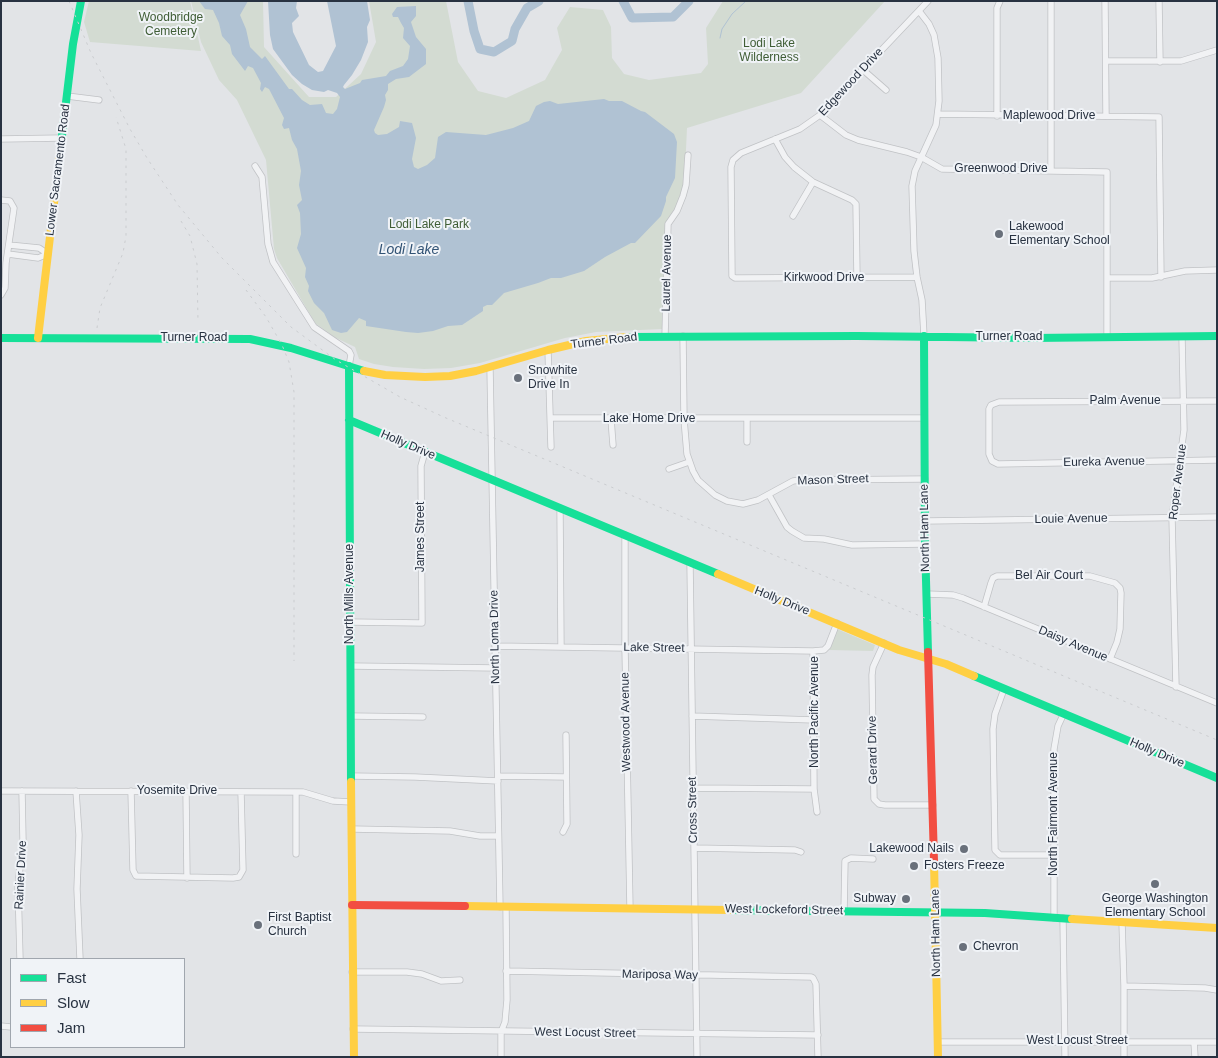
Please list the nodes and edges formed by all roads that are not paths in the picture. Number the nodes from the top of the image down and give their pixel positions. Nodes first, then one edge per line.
1 (81, 1) edge
2 (928, 1) edge
3 (1000, 1) edge
4 (1051, 1) edge
5 (1106, 1) edge
6 (1159, 1) edge
7 (919, 11) junction
8 (1217, 50) edge
9 (1106, 61) junction
10 (1160, 62) junction
11 (862, 69) junction
12 (886, 90) dead end
13 (67, 96) junction
14 (99, 100) dead end
15 (938, 114) junction
16 (820, 115) junction
17 (997, 116) junction
18 (1051, 116) junction
19 (1106, 116) junction
20 (62, 138) junction
21 (1, 139) edge
22 (775, 140) junction
23 (688, 155) dead end
24 (921, 157) junction
25 (255, 166) dead end
26 (1051, 170) junction
27 (813, 182) junction
28 (1, 200) edge
29 (793, 216) dead end
30 (9, 245) junction
31 (8, 254) junction
32 (48, 254) junction
33 (1217, 270) edge
34 (732, 276) joint
35 (917, 276) junction
36 (1161, 277) junction
37 (856, 278) junction
38 (1107, 278) junction
39 (1, 295) edge
40 (665, 336) junction
41 (683, 336) junction
42 (924, 336) junction
43 (1107, 336) junction
44 (1182, 336) junction
45 (1217, 336) edge
46 (1, 338) edge
47 (38, 338) junction
48 (548, 350) junction
49 (349, 366) junction
50 (490, 368) junction
51 (1183, 401) junction
52 (1217, 401) edge
53 (551, 418) junction
54 (611, 418) junction
55 (924, 418) junction
56 (684, 419) junction
57 (747, 419) junction
58 (349, 420) junction
59 (747, 442) dead end
60 (613, 445) dead end
61 (551, 447) dead end
62 (425, 452) junction
63 (1180, 460) junction
64 (1217, 460) edge
65 (992, 461) joint
66 (689, 462) junction
67 (669, 469) dead end
68 (491, 479) junction
69 (924, 479) junction
70 (769, 495) junction
71 (560, 508) junction
72 (1172, 517) junction
73 (1217, 517) edge
74 (926, 522) junction
75 (625, 535) junction
76 (925, 544) junction
77 (690, 563) junction
78 (927, 594) junction
79 (984, 607) junction
80 (350, 622) junction
81 (837, 623) junction
82 (884, 643) junction
83 (495, 646) junction
84 (561, 647) junction
85 (625, 648) junction
86 (691, 649) junction
87 (813, 651) junction
88 (929, 658) junction
89 (1110, 659) junction
90 (351, 666) junction
91 (496, 668) junction
92 (1176, 687) junction
93 (1004, 689) junction
94 (1217, 703) edge
95 (1064, 713) junction
96 (351, 716) junction
97 (692, 716) junction
98 (423, 717) dead end
99 (814, 720) junction
100 (566, 735) dead end
101 (351, 776) junction
102 (566, 777) junction
103 (1217, 778) edge
104 (498, 779) junction
105 (693, 788) junction
106 (814, 789) junction
107 (1, 791) edge
108 (22, 791) junction
109 (76, 791) junction
110 (131, 791) junction
111 (186, 791) junction
112 (241, 792) junction
113 (296, 792) junction
114 (352, 802) junction
115 (933, 805) junction
116 (817, 812) dead end
117 (352, 829) junction
118 (563, 832) dead end
119 (498, 836) junction
120 (694, 848) junction
121 (801, 852) dead end
122 (296, 854) dead end
123 (1054, 855) junction
124 (873, 859) dead end
125 (187, 878) junction
126 (352, 905) junction
127 (503, 907) junction
128 (630, 908) junction
129 (695, 909) junction
130 (844, 912) junction
131 (936, 912) junction
132 (1054, 918) junction
133 (1062, 918) junction
134 (1122, 922) junction
135 (1217, 928) edge
136 (20, 958) edge
137 (80, 958) edge
138 (506, 971) junction
139 (352, 972) junction
140 (696, 976) junction
141 (460, 980) dead end
142 (1124, 986) junction
143 (1217, 990) edge
144 (353, 1029) junction
145 (501, 1032) junction
146 (697, 1034) junction
147 (818, 1035) junction
148 (1123, 1041) junction
149 (938, 1042) junction
150 (1065, 1042) junction
151 (1194, 1042) junction
152 (1217, 1042) edge
153 (354, 1057) edge
154 (501, 1057) edge
155 (697, 1057) edge
156 (818, 1057) edge
157 (938, 1057) edge
158 (1065, 1057) edge
159 (1124, 1057) edge
160 (1195, 1057) edge

1 - 13 street, Lower Sacramento Road
2 - 7 street, Edgewood Drive
3 - 17 street
4 - 18 street
5 - 9 street
6 - 10 street
7 - 11 street, Edgewood Drive
7 - 15 street, North Ham Lane
8 - 10 street
9 - 10 street
9 - 19 street
11 - 12 street
11 - 16 street, Edgewood Drive
13 - 14 street
13 - 20 street, Lower Sacramento Road
15 - 17 street, Maplewood Drive
15 - 24 street, North Ham Lane
16 - 22 street, Edgewood Drive
16 - 24 street, Greenwood Drive
17 - 18 street, Maplewood Drive
18 - 19 street, Maplewood Drive
18 - 26 street
19 - 36 street, Maplewood Drive
20 - 21 street
20 - 32 street, Lower Sacramento Road
22 - 27 street
22 - 34 street, Edgewood Drive
23 - 40 street, Laurel Avenue
24 - 26 street, Greenwood Drive
24 - 35 street, North Ham Lane
25 - 49 street, North Mills Avenue
26 - 38 street, Greenwood Drive
27 - 29 street
27 - 37 street
28 - 30 street
30 - 31 street
30 - 32 street
31 - 32 street
31 - 39 street
32 - 47 street, Lower Sacramento Road
33 - 36 street
34 - 37 street, Kirkwood Drive
35 - 37 street, Kirkwood Drive
35 - 42 street, North Ham Lane
36 - 38 street
38 - 43 street
40 - 41 street, Turner Road
40 - 48 street, Turner Road
41 - 42 street, Turner Road
41 - 56 street
42 - 43 street, Turner Road
42 - 55 street, North Ham Lane
43 - 44 street, Turner Road
44 - 45 street, Turner Road
44 - 51 street, Roper Avenue
46 - 47 street, Turner Road
47 - 49 street, Turner Road
48 - 50 street, Turner Road
48 - 53 street
49 - 50 street, Turner Road
49 - 58 street, North Mills Avenue
50 - 68 street, North Loma Drive
51 - 52 street, Palm Avenue
51 - 63 street, Roper Avenue
51 - 65 street, Palm Avenue
53 - 54 street, Lake Home Drive
53 - 61 street
54 - 56 street, Lake Home Drive
54 - 60 street
55 - 57 street, Lake Home Drive
55 - 69 street, North Ham Lane
56 - 57 street, Lake Home Drive
56 - 66 street, Mason Street
57 - 59 street
58 - 62 street, Holly Drive
58 - 80 street, North Mills Avenue
62 - 68 street, Holly Drive
62 - 80 street, James Street
63 - 64 street, Eureka Avenue
63 - 65 street, Eureka Avenue
63 - 72 street, Roper Avenue
66 - 67 street
66 - 70 street, Mason Street
68 - 71 street, Holly Drive
68 - 83 street, North Loma Drive
69 - 70 street, Mason Street
69 - 74 street, North Ham Lane
70 - 76 street
71 - 75 street, Holly Drive
71 - 84 street
72 - 73 street, Louie Avenue
72 - 74 street, Louie Avenue
72 - 92 street, Roper Avenue
74 - 76 street, North Ham Lane
75 - 77 street, Holly Drive
75 - 85 street, Westwood Avenue
76 - 78 street, North Ham Lane
77 - 81 street, Holly Drive
77 - 86 street, Cross Street
78 - 79 street, Daisy Avenue
78 - 88 street, North Ham Lane
79 - 89 street, Daisy Avenue
79 - 89 street, Bel Air Court
80 - 90 street, North Mills Avenue
81 - 82 street, Holly Drive
81 - 87 street, North Pacific Avenue
82 - 88 street, Holly Drive
82 - 115 street, Gerard Drive
83 - 84 street, Lake Street
83 - 91 street, North Loma Drive
84 - 85 street, Lake Street
85 - 86 street, Lake Street
85 - 128 street, Westwood Avenue
86 - 87 street, Lake Street
86 - 97 street, Cross Street
87 - 99 street, North Pacific Avenue
88 - 93 street, Holly Drive
88 - 115 street, North Ham Lane
89 - 92 street, Daisy Avenue
90 - 91 street
90 - 96 street, North Mills Avenue
91 - 104 street, North Loma Drive
92 - 94 street, Daisy Avenue
93 - 95 street, Holly Drive
93 - 123 street
95 - 103 street, Holly Drive
95 - 123 street, North Fairmont Avenue
96 - 98 street
96 - 101 street, North Mills Avenue
97 - 99 street
97 - 105 street, Cross Street
99 - 106 street, North Pacific Avenue
100 - 102 street
101 - 104 street
101 - 114 street, North Mills Avenue
102 - 104 street
102 - 118 street
104 - 119 street, North Loma Drive
105 - 106 street
105 - 120 street, Cross Street
106 - 116 street, North Pacific Avenue
107 - 108 street, Yosemite Drive
108 - 109 street, Yosemite Drive
108 - 136 street, Rainier Drive
109 - 110 street, Yosemite Drive
109 - 137 street
110 - 111 street, Yosemite Drive
110 - 125 street
111 - 112 street, Yosemite Drive
111 - 125 street
112 - 113 street, Yosemite Drive
112 - 125 street
113 - 114 street, Yosemite Drive
113 - 122 street
114 - 117 street, North Mills Avenue
115 - 131 street, North Ham Lane
117 - 119 street
117 - 126 street, North Mills Avenue
119 - 127 street, North Loma Drive
120 - 121 street
120 - 129 street, Cross Street
123 - 132 street, North Fairmont Avenue
124 - 130 street
126 - 127 street, West Lockeford Street
126 - 139 street, North Mills Avenue
127 - 128 street, West Lockeford Street
127 - 138 street, North Loma Drive
128 - 129 street, West Lockeford Street
129 - 130 street, West Lockeford Street
129 - 140 street, Cross Street
130 - 131 street, West Lockeford Street
131 - 132 street, West Lockeford Street
131 - 149 street, North Ham Lane
132 - 133 street, West Lockeford Street
133 - 134 street, West Lockeford Street
133 - 150 street
134 - 135 street, West Lockeford Street
134 - 142 street
138 - 140 street, Mariposa Way
138 - 145 street, North Loma Drive
139 - 141 street
139 - 144 street, North Mills Avenue
140 - 146 street, Cross Street
140 - 147 street, Mariposa Way
142 - 143 street
142 - 148 street
144 - 145 street, West Locust Street
144 - 153 street, North Mills Avenue
145 - 146 street, West Locust Street
145 - 154 street, North Loma Drive
146 - 147 street, West Locust Street
146 - 155 street, Cross Street
147 - 156 street
148 - 150 street, West Locust Street
148 - 151 street, West Locust Street
148 - 159 street
149 - 150 street, West Locust Street
149 - 157 street, North Ham Lane
150 - 158 street
151 - 152 street, West Locust Street
151 - 160 street

